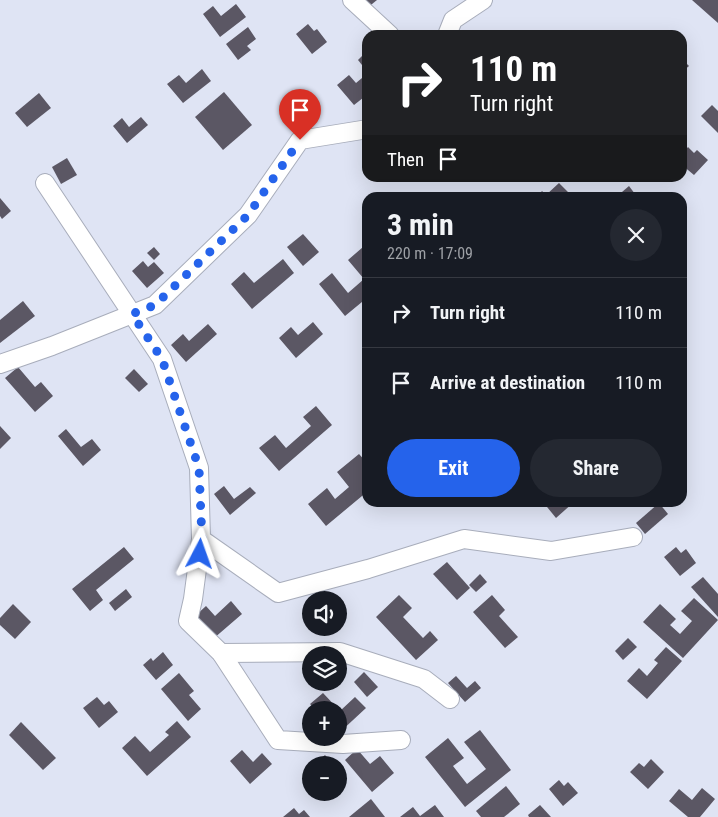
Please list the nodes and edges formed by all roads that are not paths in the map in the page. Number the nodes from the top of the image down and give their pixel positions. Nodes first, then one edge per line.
1 (352, 0) edge
2 (482, 0) edge
3 (385, 30) edge
4 (449, 30) edge
5 (362, 130) edge
6 (45, 183) dead end
7 (132, 314) junction
8 (0, 364) edge
9 (633, 537) dead end
10 (202, 539) junction
11 (221, 653) junction
12 (450, 699) dead end
13 (401, 740) dead end

1 - 3 street
2 - 4 street
5 - 7 street
6 - 7 street
7 - 8 street
7 - 10 street
9 - 10 street
10 - 11 street
11 - 12 street
11 - 13 street

